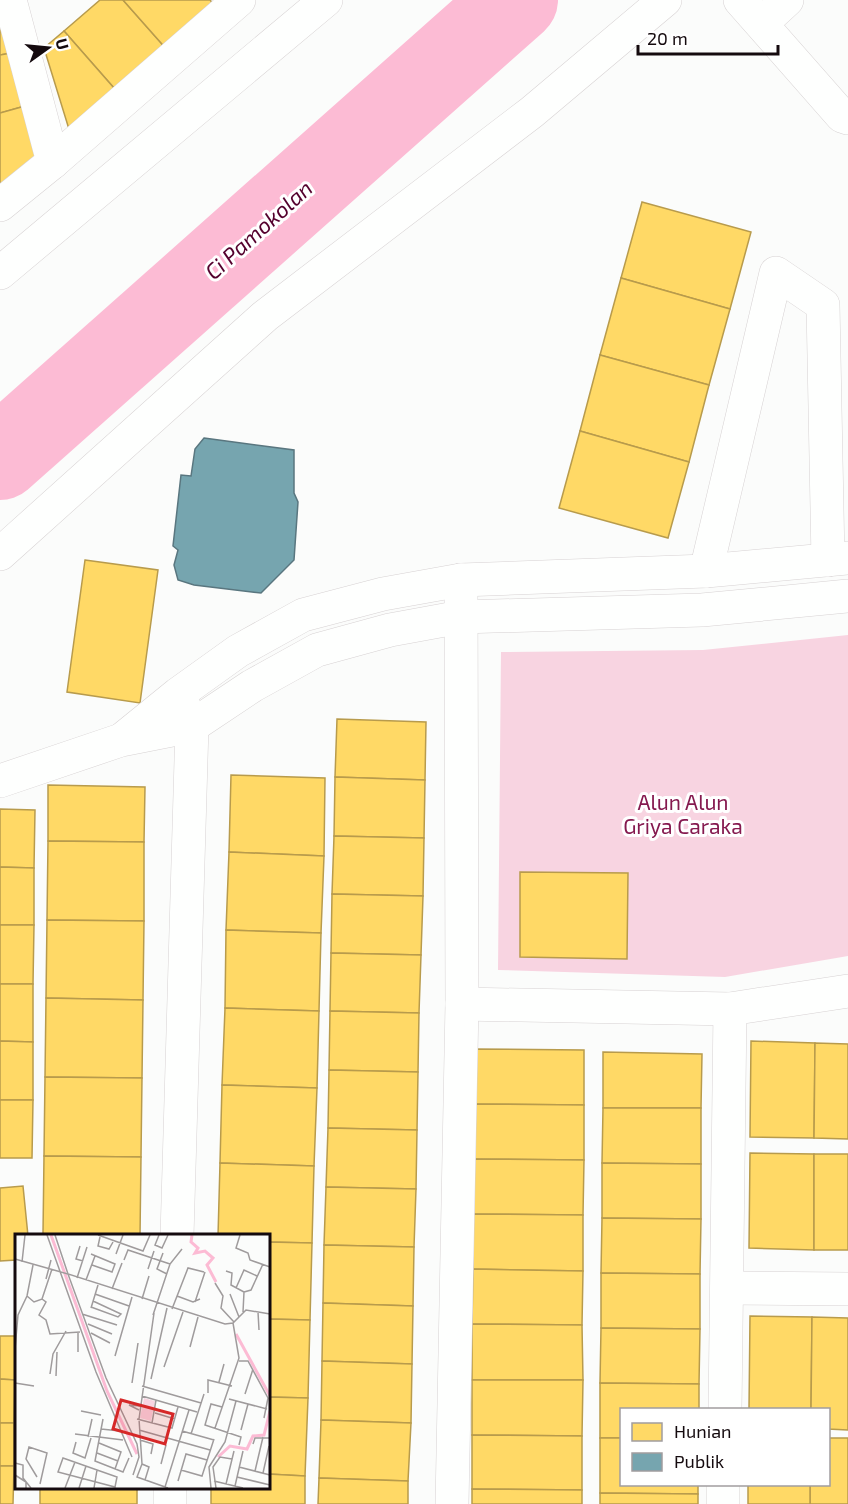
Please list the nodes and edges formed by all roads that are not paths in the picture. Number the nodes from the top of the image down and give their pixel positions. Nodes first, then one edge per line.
1 (10, 0) edge
2 (238, 0) edge
3 (326, 0) edge
4 (665, 0) edge
5 (788, 0) edge
6 (751, 12) edge
7 (848, 118) edge
8 (53, 162) junction
9 (0, 205) edge
10 (0, 273) edge
11 (0, 554) edge
12 (838, 559) edge
13 (706, 571) junction
14 (461, 580) junction
15 (848, 596) edge
16 (461, 617) junction
17 (178, 694) junction
18 (192, 726) junction
19 (121, 740) junction
20 (0, 781) edge
21 (848, 991) edge
22 (462, 1004) junction
23 (730, 1010) junction
24 (177, 1234) edge
25 (727, 1288) junction
26 (848, 1289) edge
27 (725, 1408) edge
28 (723, 1486) edge
29 (452, 1504) edge
30 (723, 1504) edge

1 - 8 street
2 - 8 street
3 - 10 street
4 - 11 street
5 - 6 street
6 - 7 street
8 - 9 street
12 - 13 street
12 - 13 street
13 - 14 street
14 - 16 street
14 - 17 street
15 - 16 street
16 - 18 street
16 - 22 street
17 - 18 street
17 - 19 street
18 - 19 street
18 - 24 street
19 - 20 street
21 - 23 street
22 - 23 street
22 - 29 street
23 - 25 street
25 - 26 street
25 - 27 street
28 - 30 street

